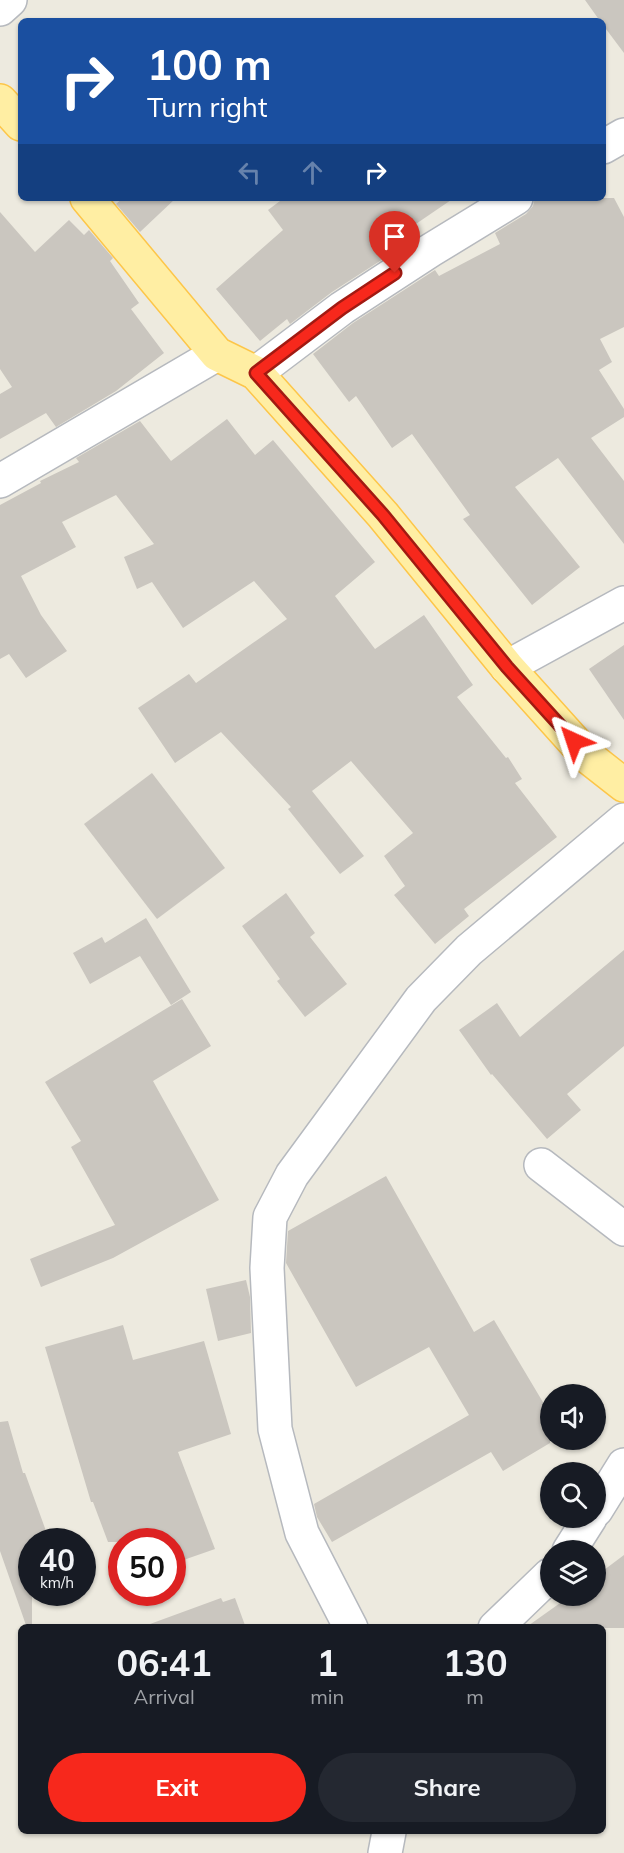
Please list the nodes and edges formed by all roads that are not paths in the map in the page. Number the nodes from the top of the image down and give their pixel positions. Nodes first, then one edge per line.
1 (10, 0) edge
2 (0, 9) edge
3 (0, 101) edge
4 (18, 121) edge
5 (624, 135) edge
6 (606, 145) edge
7 (89, 201) edge
8 (511, 201) edge
9 (216, 354) junction
10 (256, 373) junction
11 (0, 481) edge
12 (624, 603) edge
13 (507, 667) junction
14 (624, 785) edge
15 (624, 820) edge
16 (541, 1165) dead end
17 (624, 1229) edge
18 (624, 1465) edge
19 (606, 1494) edge
20 (540, 1585) edge
21 (349, 1624) edge
22 (499, 1624) edge
23 (389, 1834) edge
24 (385, 1853) edge

1 - 2 street
3 - 4 main road
5 - 6 street
7 - 9 main road
8 - 10 street
9 - 10 main road
9 - 11 street
10 - 13 main road
12 - 13 street
13 - 14 main road
15 - 21 street
16 - 17 street
18 - 19 street
20 - 22 street
23 - 24 street

